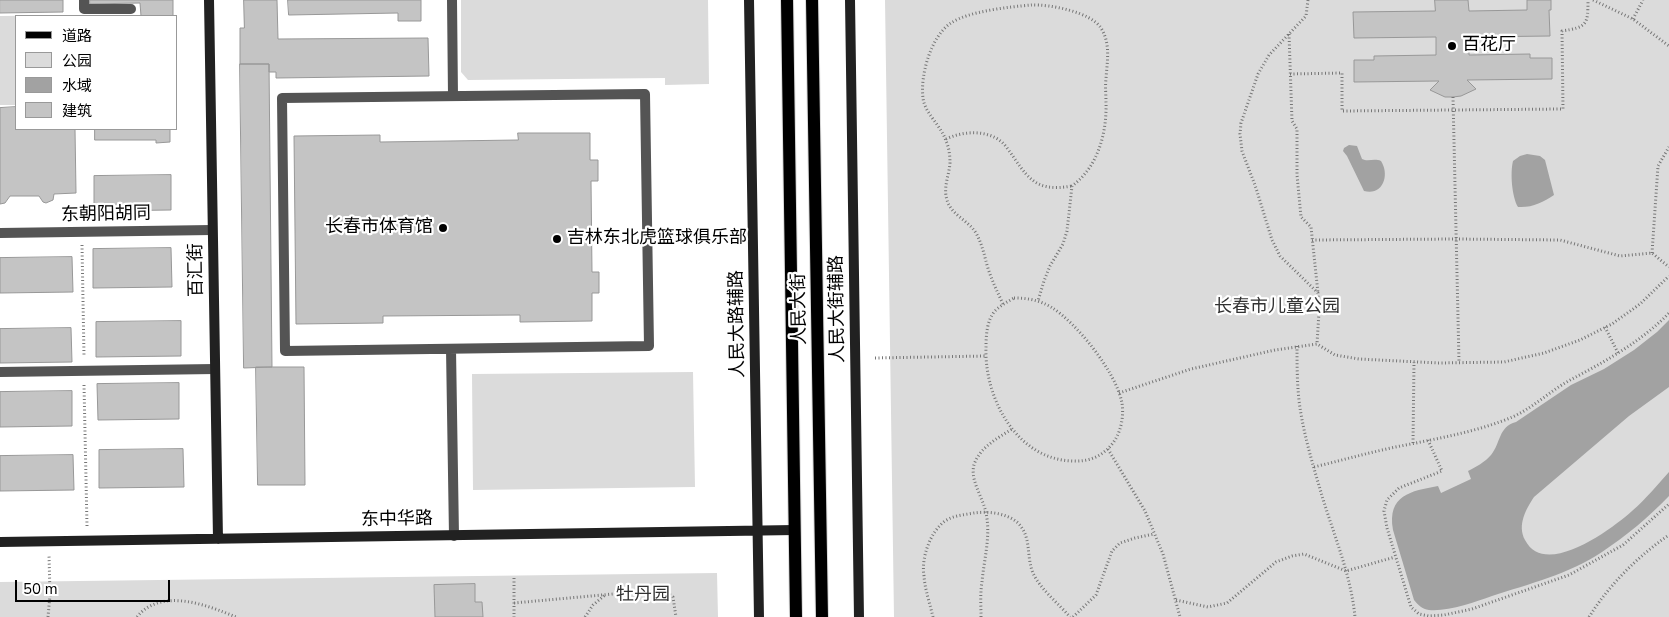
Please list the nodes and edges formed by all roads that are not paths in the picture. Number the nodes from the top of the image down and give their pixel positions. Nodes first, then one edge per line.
1 (84, 0) edge
2 (209, 0) edge
3 (452, 0) edge
4 (749, 0) edge
5 (787, 0) edge
6 (812, 0) edge
7 (850, 0) edge
8 (131, 9) dead end
9 (453, 96) junction
10 (212, 230) junction
11 (0, 233) edge
12 (451, 349) junction
13 (215, 369) junction
14 (0, 372) edge
15 (795, 530) junction
16 (757, 531) junction
17 (454, 536) junction
18 (218, 539) junction
19 (0, 542) edge
20 (759, 617) edge
21 (796, 617) edge
22 (822, 617) edge
23 (859, 617) edge

1 - 8 street
2 - 10 street, 百汇街
3 - 9 street
4 - 16 street, 人民大路辅路
5 - 15 main road, 人民大街
6 - 22 main road, 人民大街
7 - 23 street, 人民大街辅路
9 - 12 street
9 - 12 street
10 - 11 street, 东朝阳胡同
10 - 13 street, 百汇街
12 - 17 street
13 - 14 street
13 - 18 street, 百汇街
15 - 16 street, 东中华路
15 - 21 main road, 人民大街
16 - 17 street, 东中华路
16 - 20 street, 人民大路辅路
17 - 18 street, 东中华路
18 - 19 street, 东中华路

